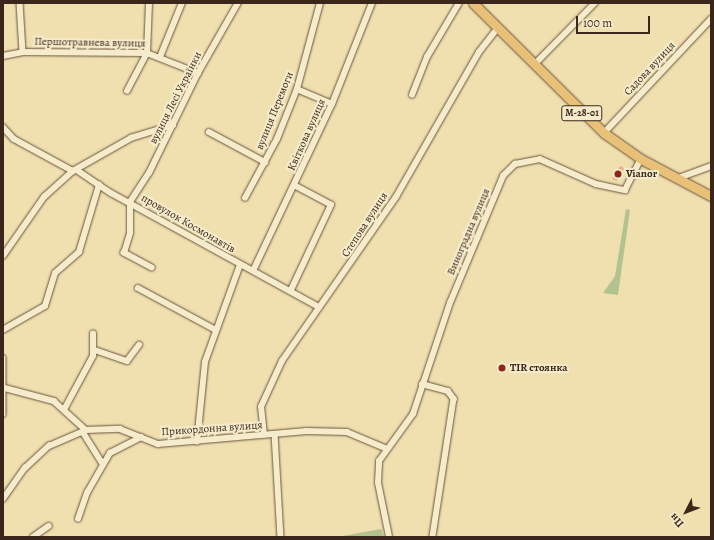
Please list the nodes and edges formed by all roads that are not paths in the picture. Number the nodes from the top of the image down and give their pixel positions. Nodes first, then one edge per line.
1 (20, 3) edge
2 (149, 3) edge
3 (182, 3) edge
4 (238, 3) edge
5 (320, 3) edge
6 (372, 3) edge
7 (460, 3) edge
8 (473, 3) edge
9 (595, 3) edge
10 (711, 19) edge
11 (498, 28) junction
12 (23, 52) junction
13 (147, 53) junction
14 (3, 56) edge
15 (160, 57) junction
16 (534, 65) junction
17 (198, 74) junction
18 (297, 89) junction
19 (127, 91) dead end
20 (412, 95) dead end
21 (332, 104) junction
22 (173, 125) junction
23 (3, 127) edge
24 (209, 132) dead end
25 (9, 133) junction
26 (604, 133) junction
27 (3, 138) edge
28 (641, 159) junction
29 (265, 162) junction
30 (711, 166) edge
31 (75, 170) junction
32 (676, 179) junction
33 (99, 186) junction
34 (295, 186) junction
35 (711, 196) edge
36 (245, 198) dead end
37 (130, 202) junction
38 (3, 256) edge
39 (240, 265) junction
40 (152, 268) dead end
41 (253, 271) junction
42 (138, 288) dead end
43 (291, 290) junction
44 (319, 307) junction
45 (3, 330) edge
46 (216, 330) junction
47 (93, 334) dead end
48 (139, 345) dead end
49 (95, 350) junction
50 (3, 358) edge
51 (422, 384) junction
52 (5, 388) junction
53 (65, 408) junction
54 (3, 414) edge
55 (84, 431) junction
56 (275, 434) junction
57 (264, 435) junction
58 (141, 437) junction
59 (198, 442) junction
60 (385, 448) junction
61 (103, 464) junction
62 (3, 499) edge
63 (78, 519) dead end
64 (49, 526) dead end
65 (33, 537) edge
66 (281, 537) edge
67 (389, 537) edge
68 (433, 537) edge

1 - 12 street
2 - 13 street
3 - 15 street
4 - 17 street, вулиця Лесі Українки
5 - 18 street, вулиця Перемоги
6 - 21 street, Квіткова вулиця
7 - 20 street
8 - 11 highway, М-28-01
9 - 16 street
10 - 26 street, Садова вулиця
11 - 16 highway, М-28-01
11 - 44 street, Степова вулиця
12 - 13 street, Першотравнева вулиця
12 - 14 street, Першотравнева вулиця
13 - 15 street, Першотравнева вулиця
13 - 19 street
15 - 17 street, Першотравнева вулиця
16 - 26 highway, М-28-01
17 - 22 street, вулиця Лесі Українки
18 - 21 street
18 - 29 street, вулиця Перемоги
21 - 34 street, Квіткова вулиця
22 - 31 street
22 - 37 street, вулиця Лесі Українки
23 - 25 street
24 - 29 street
25 - 27 street
25 - 31 street
26 - 28 highway, М-28-01
28 - 32 highway, М-28-01
28 - 51 street, Виноградна вулиця
29 - 36 street, вулиця Перемоги
30 - 32 street
31 - 33 street, провулок Космонавтів
31 - 38 street
32 - 35 highway, М-28-01
33 - 37 street, провулок Космонавтів
33 - 45 street
34 - 41 street, Квіткова вулиця
34 - 43 street
37 - 39 street, провулок Космонавтів
37 - 40 street
39 - 41 street, провулок Космонавтів
39 - 46 street
41 - 43 street, провулок Космонавтів
42 - 46 street
43 - 44 street, провулок Космонавтів
44 - 57 street, Степова вулиця
46 - 59 street
47 - 49 street
48 - 49 street
49 - 53 street
50 - 52 street
51 - 60 street, Виноградна вулиця
51 - 68 street
52 - 53 street
52 - 54 street
53 - 55 street
55 - 58 street, Прикордонна вулиця
55 - 61 street
55 - 62 street
56 - 57 street, Прикордонна вулиця
56 - 60 street, Прикордонна вулиця
56 - 66 street
57 - 59 street, Прикордонна вулиця
58 - 59 street, Прикордонна вулиця
58 - 61 street
60 - 67 street
61 - 63 street
64 - 65 street

